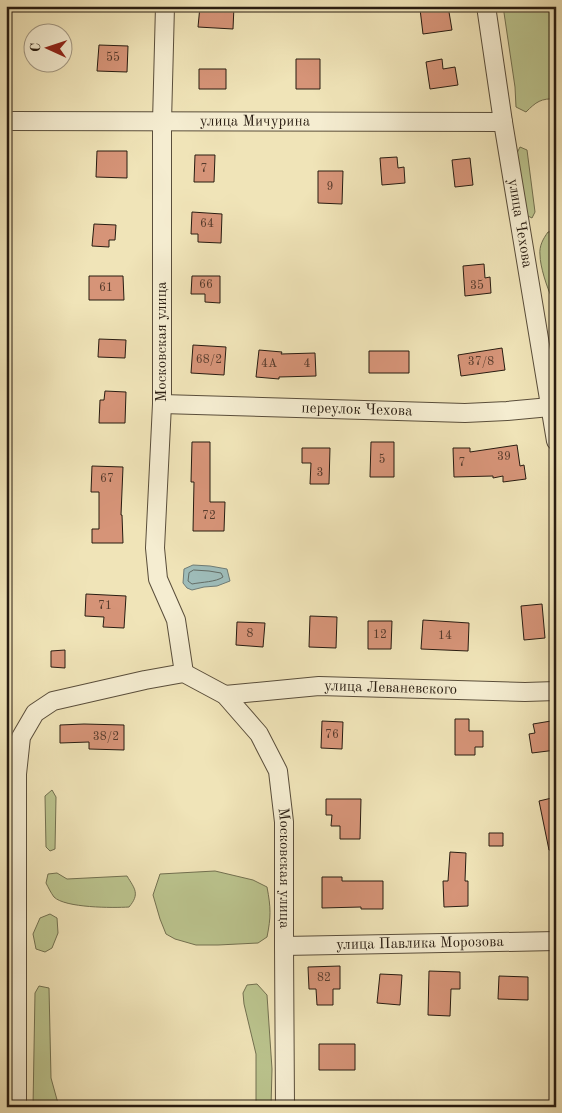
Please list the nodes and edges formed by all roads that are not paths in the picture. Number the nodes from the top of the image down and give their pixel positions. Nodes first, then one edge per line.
1 (165, 6) edge
2 (486, 6) edge
3 (6, 121) edge
4 (162, 122) junction
5 (503, 122) junction
6 (162, 404) junction
7 (550, 407) junction
8 (556, 441) edge
9 (184, 673) junction
10 (556, 691) edge
11 (225, 695) junction
12 (556, 941) edge
13 (284, 946) junction
14 (17, 1107) edge
15 (285, 1107) edge

1 - 4 street, Московская улица
2 - 5 street, улица Чехова
3 - 4 street, улица Мичурина
4 - 5 street, улица Мичурина
4 - 6 street, Московская улица
5 - 7 street, улица Чехова
6 - 7 street, переулок Чехова
6 - 9 street, Московская улица
7 - 8 street, улица Чехова
9 - 11 street, Московская улица
9 - 14 street
10 - 11 street, улица Леваневского
11 - 13 street, Московская улица
12 - 13 street, улица Павлика Морозова
13 - 15 street, Московская улица

